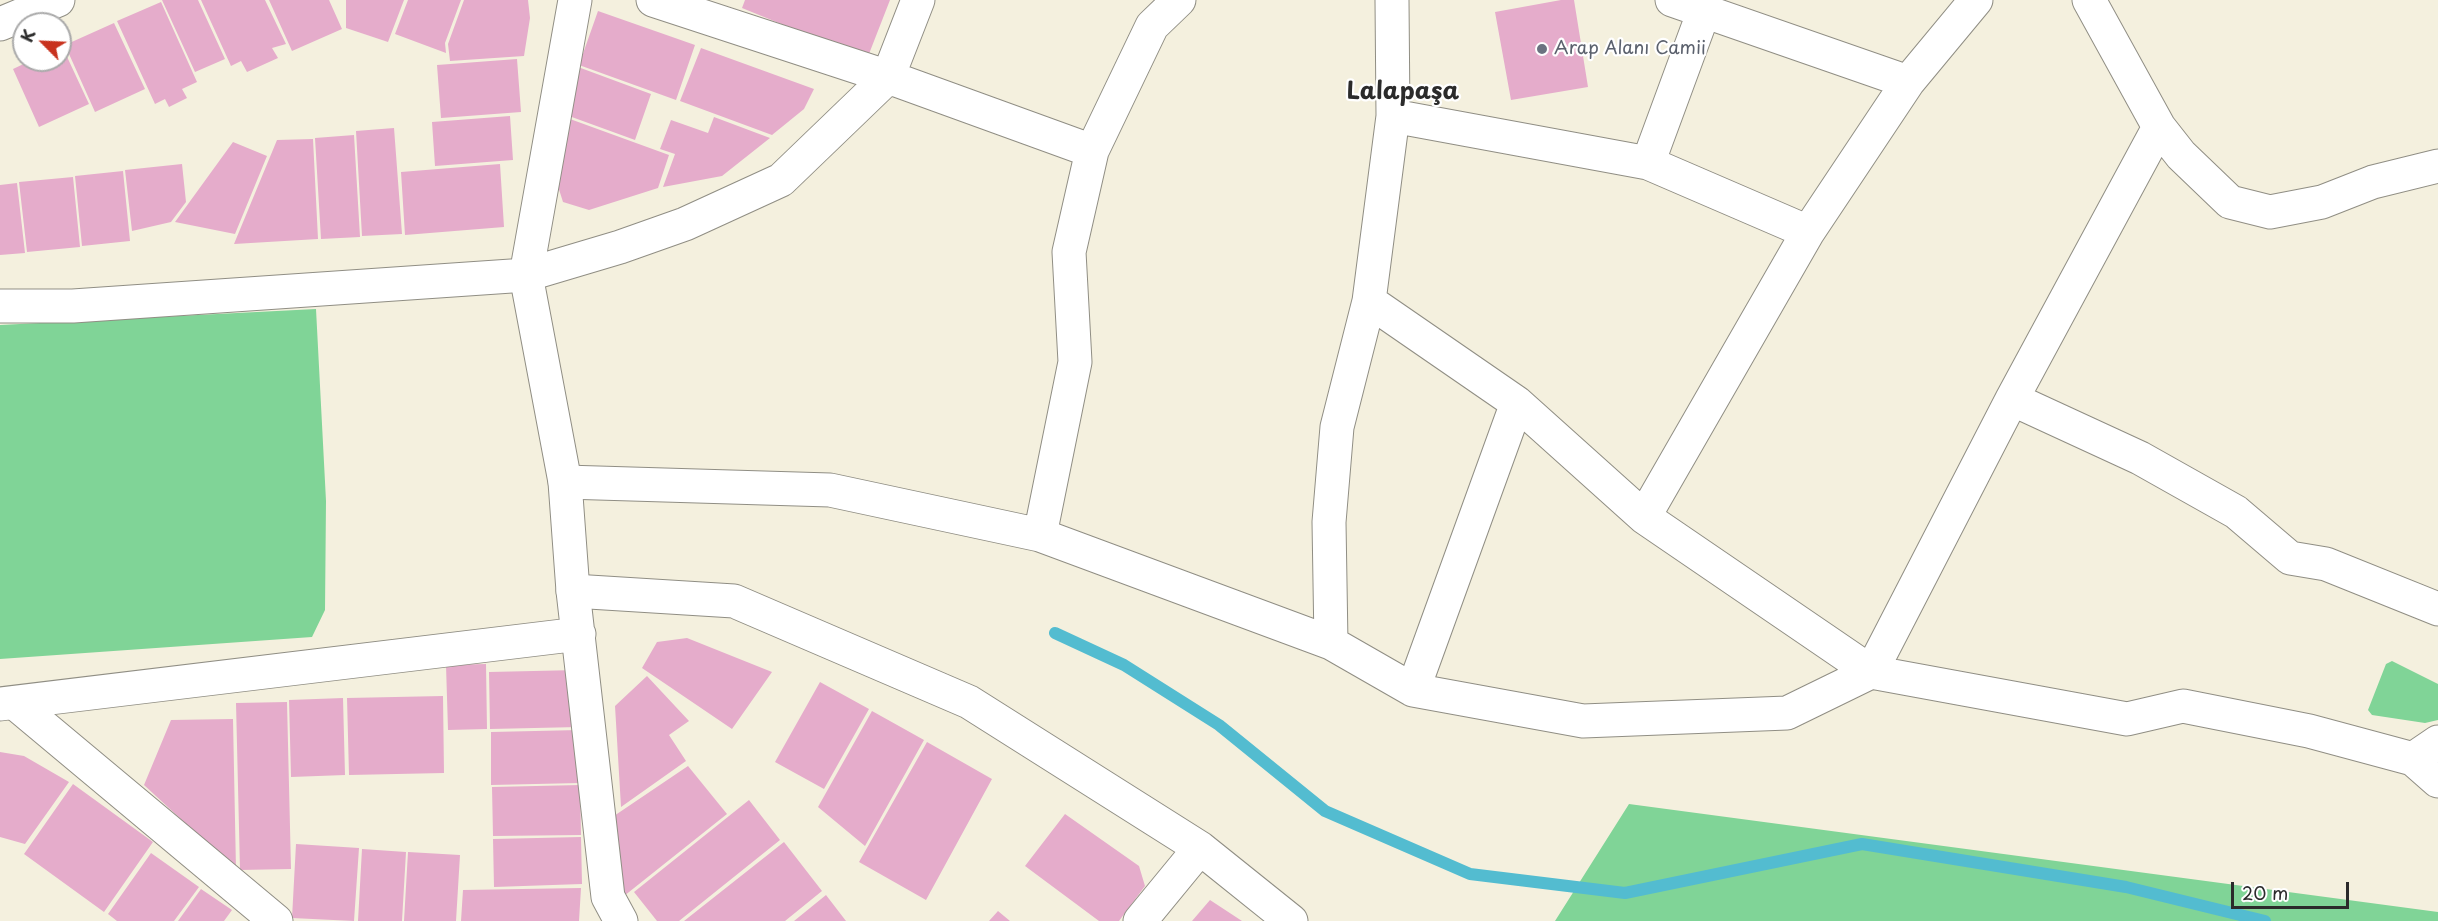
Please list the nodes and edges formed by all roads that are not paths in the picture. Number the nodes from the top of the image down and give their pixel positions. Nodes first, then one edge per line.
1 (58, 0) edge
2 (575, 0) edge
3 (653, 0) edge
4 (918, 0) edge
5 (1179, 0) edge
6 (1392, 0) edge
7 (1672, 0) edge
8 (1976, 0) edge
9 (2089, 0) edge
10 (1704, 11) junction
11 (0, 24) edge
12 (888, 77) junction
13 (1908, 82) junction
14 (1393, 116) junction
15 (2159, 127) junction
16 (1092, 151) junction
17 (1648, 163) junction
18 (2438, 166) edge
19 (1809, 232) junction
20 (526, 275) junction
21 (1369, 302) junction
22 (0, 306) edge
23 (2012, 399) junction
24 (1517, 403) junction
25 (565, 482) junction
26 (1644, 516) junction
27 (1040, 535) junction
28 (573, 591) junction
29 (2438, 609) edge
30 (579, 634) junction
31 (1331, 643) junction
32 (1871, 672) junction
33 (1413, 690) junction
34 (8, 704) edge
35 (2426, 750) edge
36 (2438, 781) edge
37 (1200, 848) junction
38 (276, 921) edge
39 (621, 921) edge
40 (1140, 921) edge
41 (1291, 921) edge

1 - 11 street
2 - 20 street
3 - 12 street
4 - 12 street
5 - 16 street
6 - 14 street
7 - 10 street
8 - 13 street
9 - 15 street
10 - 13 street
10 - 17 street
12 - 16 street
12 - 20 street
13 - 19 street
14 - 17 street
14 - 21 street
15 - 18 street
15 - 23 street
16 - 27 street
17 - 19 street
19 - 26 street
20 - 22 street
20 - 25 street
21 - 24 street
21 - 31 street
23 - 29 street
23 - 32 street
24 - 26 street
24 - 33 street
25 - 27 street
25 - 28 street
26 - 32 street
27 - 31 street
28 - 30 street
28 - 37 street
30 - 34 street
30 - 39 street
31 - 33 street
32 - 33 street
32 - 35 street
34 - 38 street
35 - 36 street
37 - 40 street
37 - 41 street

